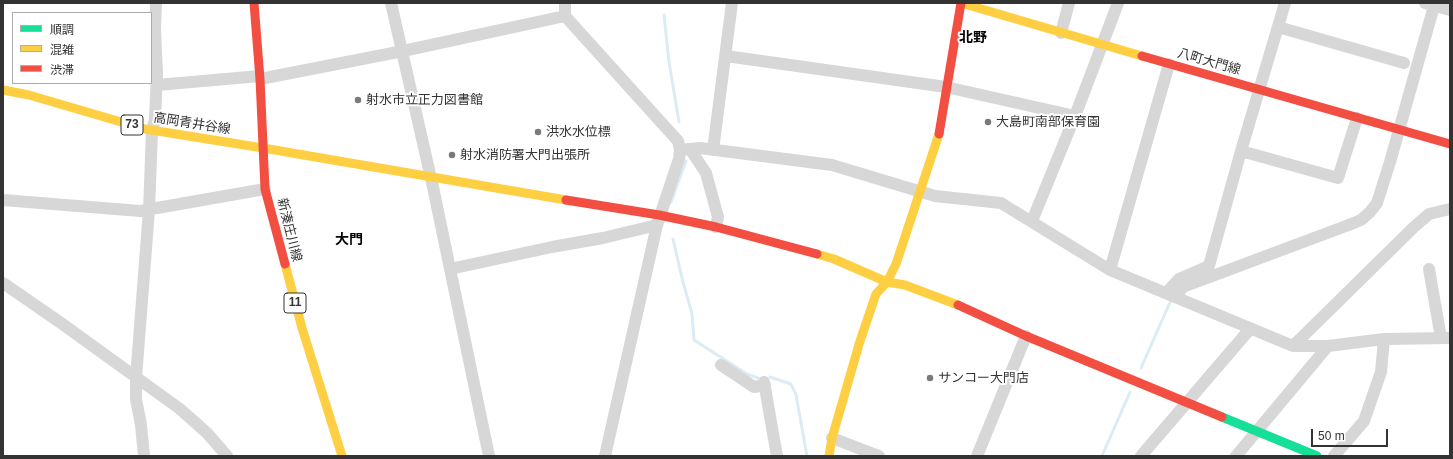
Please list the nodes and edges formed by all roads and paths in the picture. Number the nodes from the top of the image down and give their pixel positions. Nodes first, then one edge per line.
1 (156, 3) edge
2 (254, 3) edge
3 (392, 3) edge
4 (566, 3) edge
5 (732, 3) edge
6 (961, 3) edge
7 (1070, 3) edge
8 (1118, 3) edge
9 (1285, 3) edge
10 (1430, 4) edge
11 (1450, 10) edge
12 (565, 16) junction
13 (1278, 27) junction
14 (1061, 33) junction
15 (1103, 44) junction
16 (403, 51) junction
17 (726, 56) junction
18 (1404, 63) dead end
19 (1169, 64) junction
20 (260, 78) junction
21 (157, 85) junction
22 (946, 87) junction
23 (3, 90) edge
24 (1260, 90) junction
25 (1075, 116) junction
26 (1357, 118) junction
27 (1400, 130) junction
28 (152, 131) junction
29 (1450, 144) edge
30 (263, 148) junction
31 (685, 150) junction
32 (713, 150) junction
33 (1241, 151) junction
34 (431, 177) junction
35 (265, 189) junction
36 (921, 192) junction
37 (3, 200) edge
38 (1450, 209) edge
39 (149, 210) junction
40 (658, 220) junction
41 (1032, 221) junction
42 (716, 227) junction
43 (450, 269) junction
44 (1429, 269) dead end
45 (1110, 270) junction
46 (887, 282) junction
47 (3, 283) edge
48 (887, 293) dead end
49 (1166, 293) junction
50 (1178, 298) junction
51 (1250, 329) junction
52 (1026, 336) junction
53 (1445, 338) edge
54 (1384, 339) junction
55 (1293, 346) junction
56 (1328, 346) junction
57 (720, 365) dead end
58 (136, 378) junction
59 (1186, 402) junction
60 (1257, 431) junction
61 (840, 440) junction
62 (144, 456) edge
63 (227, 456) edge
64 (342, 456) edge
65 (489, 456) edge
66 (605, 456) edge
67 (777, 456) edge
68 (829, 456) edge
69 (879, 456) edge
70 (977, 456) edge
71 (1140, 456) edge
72 (1236, 456) edge
73 (1317, 456) edge
74 (1334, 456) edge

1 - 21 street
2 - 20 street, 新湊庄川線 / 11
3 - 16 street
4 - 12 street
5 - 17 street
6 - 14 street, 八町大門線
6 - 22 street
7 - 14 street
8 - 15 street
9 - 13 street
10 - 11 street
10 - 27 street
12 - 16 street
12 - 31 street
13 - 18 street
13 - 24 street
14 - 15 street, 八町大門線
15 - 19 street, 八町大門線
15 - 25 street
16 - 20 street
16 - 34 street
17 - 22 street
17 - 32 street
19 - 24 street, 八町大門線
19 - 45 street
20 - 21 street
20 - 30 street, 新湊庄川線 / 11
21 - 28 street
22 - 25 street
22 - 36 street
23 - 28 street, 高岡青井谷線 / 73
24 - 26 street, 八町大門線
24 - 33 street
25 - 41 street
26 - 27 street, 八町大門線
26 - 33 street
27 - 29 street, 八町大門線
27 - 50 street
28 - 30 street, 高岡青井谷線 / 73
28 - 39 street
30 - 34 street, 高岡青井谷線
30 - 35 street, 新湊庄川線 / 11
31 - 32 street
31 - 40 street
31 - 42 street
32 - 36 street
33 - 49 street
34 - 40 street, 高岡青井谷線
34 - 43 street
35 - 39 street
35 - 64 street, 新湊庄川線 / 11
36 - 41 street
36 - 46 street
37 - 39 street
38 - 55 street
39 - 58 street
40 - 42 street, 高岡青井谷線
40 - 43 street
40 - 66 street
41 - 45 street
42 - 46 street, 高岡青井谷線
43 - 65 street
44 - 53 street
45 - 49 street
46 - 48 street
46 - 52 street, 高岡青井谷線
46 - 61 street
47 - 58 street
49 - 50 street
50 - 51 street
51 - 55 street
51 - 59 street
52 - 59 street, 高岡青井谷線
52 - 70 street
53 - 54 street
54 - 56 street
54 - 74 street
55 - 56 street
56 - 60 street
57 - 67 street
58 - 62 street
58 - 63 street
59 - 60 street, 高岡青井谷線
59 - 71 street
60 - 72 street
60 - 73 street, 高岡青井谷線
61 - 68 street
61 - 69 street

